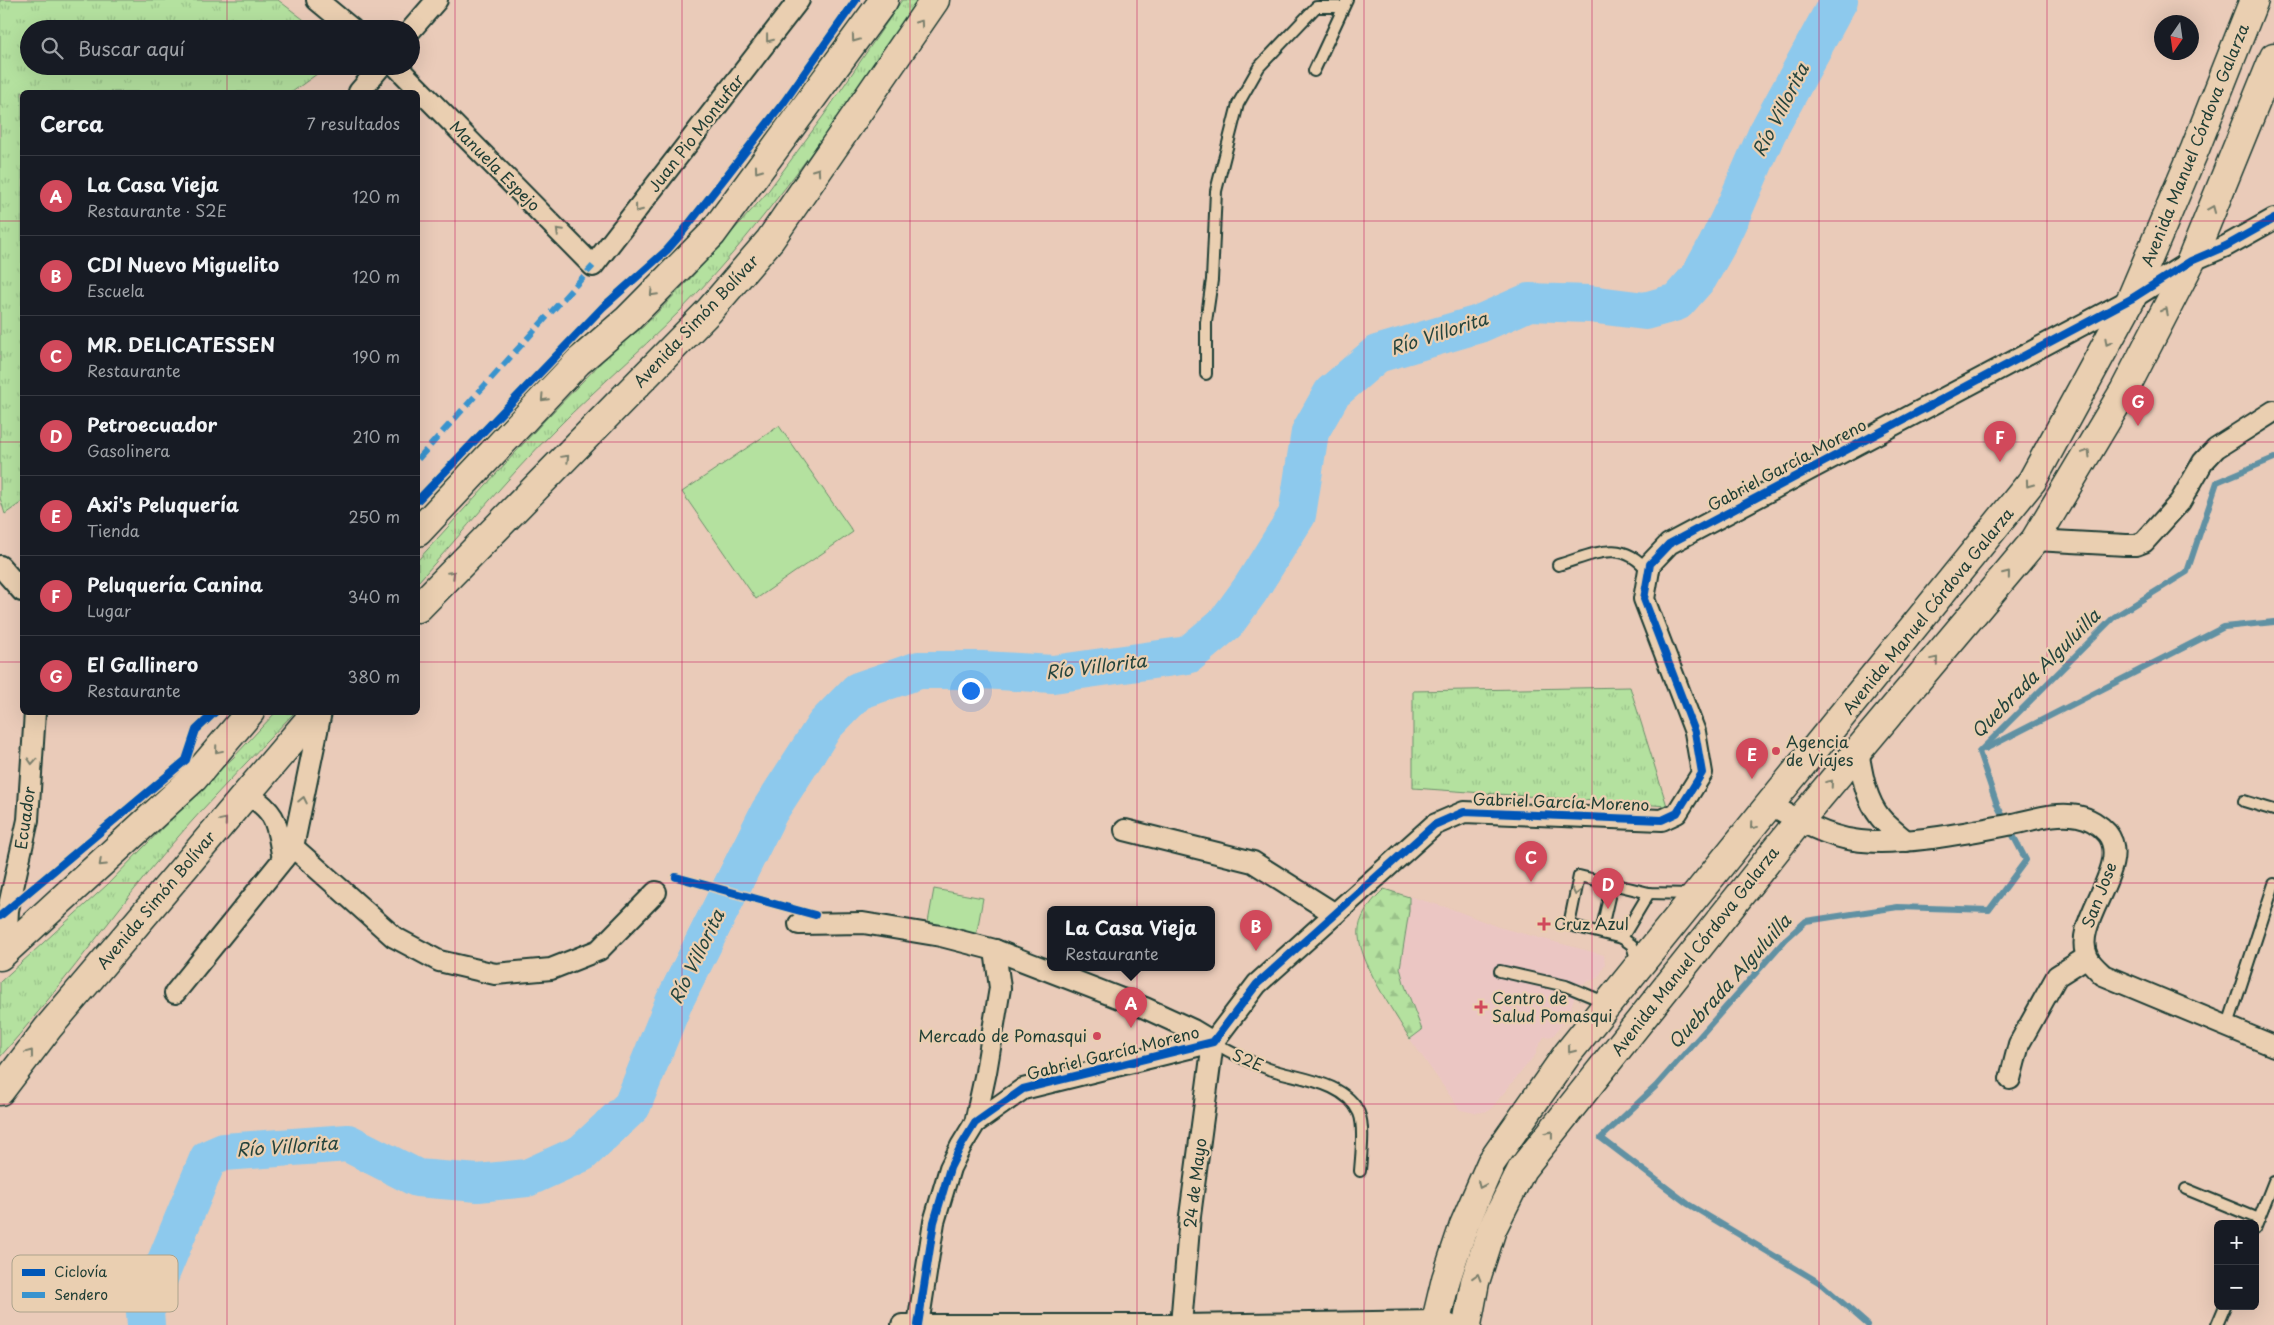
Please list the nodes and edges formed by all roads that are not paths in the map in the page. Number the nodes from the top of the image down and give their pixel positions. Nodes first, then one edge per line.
1 (318, 0) edge
2 (436, 0) edge
3 (799, 0) edge
4 (884, 0) edge
5 (935, 0) edge
6 (2254, 0) edge
7 (1345, 4) edge
8 (341, 20) edge
9 (419, 20) edge
10 (2274, 57) edge
11 (1314, 71) dead end
12 (373, 75) edge
13 (405, 75) edge
14 (361, 90) edge
15 (420, 90) edge
16 (420, 90) edge
17 (2274, 219) edge
18 (2153, 250) junction
19 (2192, 258) junction
20 (593, 266) joint
21 (2131, 299) junction
22 (1206, 374) dead end
23 (2274, 411) edge
24 (420, 530) edge
25 (2035, 540) junction
26 (1558, 565) dead end
27 (1, 568) edge
28 (1648, 571) junction
29 (20, 589) edge
30 (420, 606) edge
31 (35, 715) edge
32 (247, 715) edge
33 (313, 715) edge
34 (320, 715) edge
35 (1858, 751) junction
36 (247, 793) junction
37 (2244, 801) dead end
38 (1771, 805) junction
39 (2274, 810) edge
40 (1799, 821) junction
41 (1125, 830) dead end
42 (1906, 841) junction
43 (288, 853) junction
44 (1612, 884) junction
45 (2274, 884) edge
46 (1701, 890) junction
47 (656, 892) dead end
48 (1649, 893) junction
49 (1731, 906) junction
50 (1335, 914) junction
51 (799, 924) dead end
52 (1601, 932) junction
53 (1622, 938) junction
54 (995, 950) junction
55 (3, 954) edge
56 (2087, 957) junction
57 (1642, 962) junction
58 (1047, 970) edge
59 (1049, 971) edge
60 (1500, 971) dead end
61 (1672, 980) junction
62 (175, 993) dead end
63 (1608, 1004) junction
64 (2226, 1028) junction
65 (1213, 1042) junction
66 (2274, 1046) edge
67 (2010, 1079) dead end
68 (0, 1091) edge
69 (975, 1123) junction
70 (1360, 1171) dead end
71 (2274, 1181) edge
72 (2186, 1189) dead end
73 (2259, 1219) joint
74 (2224, 1310) edge
75 (1440, 1324) edge
76 (902, 1325) edge
77 (918, 1325) edge
78 (1181, 1325) edge
79 (1467, 1325) edge
80 (2218, 1325) edge

1 - 8 street
2 - 9 street
3 -> 20 street, Juan Pio Montufar
4 -> 24 main road
30 -> 5 main road, Avenida Simón Bolívar
6 - 18 main road, Avenida Manuel Córdova Galarza
7 - 11 lane
7 - 22 lane
19 -> 10 main road, Avenida Manuel Córdova Galarza
12 - 14 street
16 -> 13 street, Manuela Espejo
20 -> 15 street, Manuela Espejo
17 - 19 street, Gabriel García Moreno
18 - 19 main road
18 - 21 main road, Avenida Manuel Córdova Galarza
19 - 21 street, Gabriel García Moreno
25 -> 19 main road, Avenida Manuel Córdova Galarza
21 - 28 street, Gabriel García Moreno
21 -> 38 main road, Avenida Manuel Córdova Galarza
23 - 25 street
35 -> 25 main road, Avenida Manuel Córdova Galarza
26 - 28 lane
27 - 29 street
28 - 50 street, Gabriel García Moreno
31 -> 55 street, Ecuador
32 -> 55 main road
33 - 36 main road, Avenida Simón Bolívar
43 -> 34 street
40 -> 35 main road, Avenida Manuel Córdova Galarza
35 - 42 street
36 - 43 street
68 -> 36 main road, Avenida Simón Bolívar
37 - 39 lane
38 - 40 street, San Jose
38 -> 46 main road, Avenida Manuel Córdova Galarza
40 - 42 street, San Jose
40 - 49 main road, Avenida Manuel Córdova Galarza
41 - 50 street
42 - 56 street, San Jose
43 - 47 street
43 - 62 street
44 - 48 lane
44 - 52 lane
44 -> 52 lane
45 - 64 lane
46 - 48 lane
46 - 49 main road
46 - 57 main road, Avenida Manuel Córdova Galarza
48 - 53 lane
49 - 61 main road, Avenida Manuel Córdova Galarza
50 - 65 street, Gabriel García Moreno
51 - 54 street, S2E
52 - 53 lane
53 - 57 lane
54 - 58 street, S2E
54 - 69 street
56 - 64 street
56 - 67 street
57 - 61 main road
57 - 63 main road, Avenida Manuel Córdova Galarza
59 - 65 street, S2E
60 - 63 lane
79 -> 61 main road, Avenida Manuel Córdova Galarza
63 -> 75 main road, Avenida Manuel Córdova Galarza
64 - 66 street
65 - 69 street, Gabriel García Moreno
65 - 70 lane, S2E
65 - 78 street, 24 de Mayo
69 - 77 street, Gabriel García Moreno
71 - 73 lane
72 - 73 lane
74 - 80 lane
75 - 78 street
76 - 77 street
77 - 78 street

